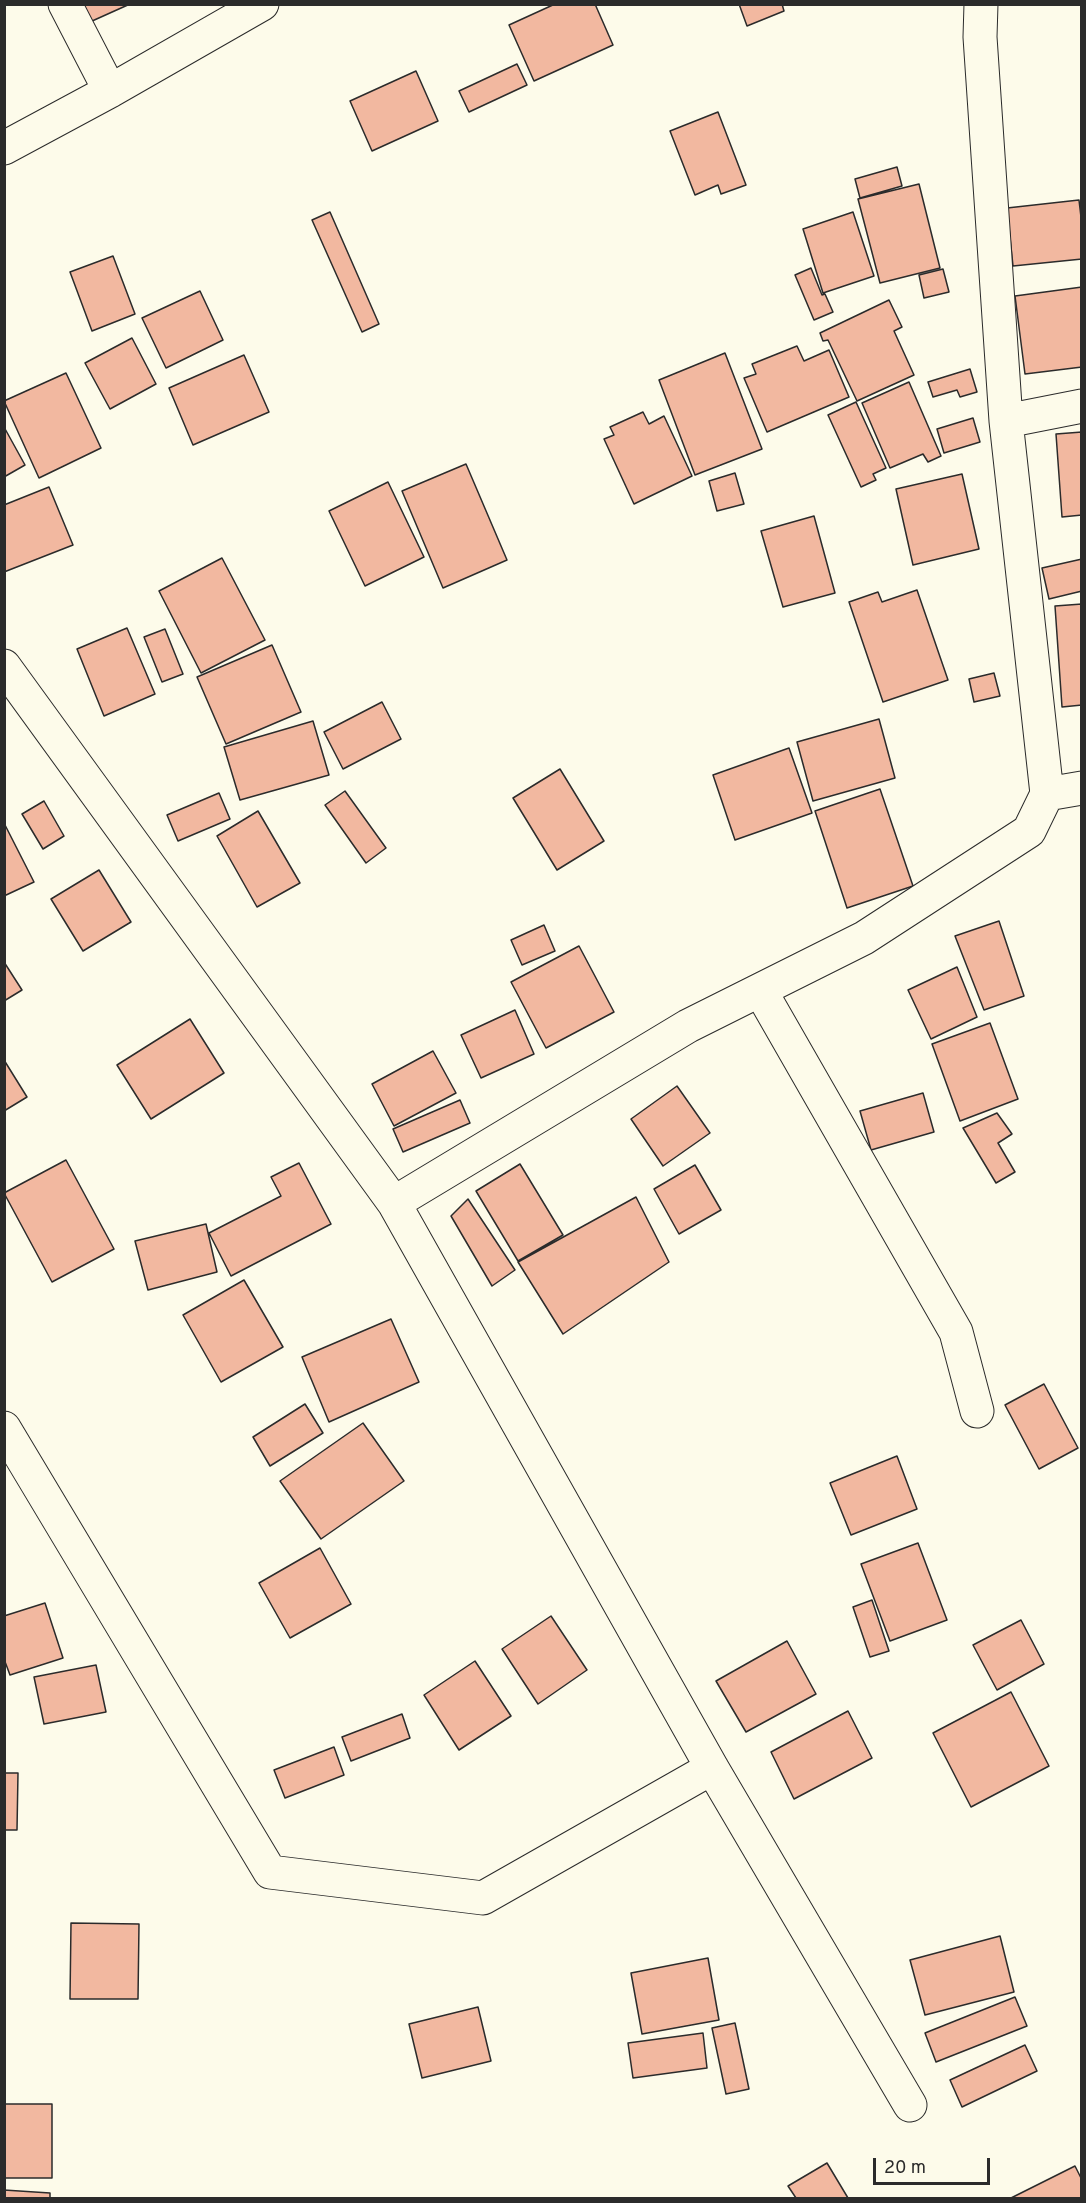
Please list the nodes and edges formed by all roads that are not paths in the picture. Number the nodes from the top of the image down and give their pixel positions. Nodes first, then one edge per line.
1 (65, 4) edge
2 (262, 4) edge
3 (981, 4) edge
4 (110, 91) junction
5 (4, 148) edge
6 (1082, 406) edge
7 (1006, 421) junction
8 (4, 666) edge
9 (1082, 788) edge
10 (1047, 794) junction
11 (760, 990) junction
12 (394, 1203) junction
13 (977, 1412) dead end
14 (4, 1428) edge
15 (712, 1768) junction
16 (910, 2105) dead end

1 - 4 street
2 - 4 street
3 - 7 street
4 - 5 street
6 - 7 street
7 - 10 street
8 - 12 street
9 - 10 street
10 - 11 street
11 - 12 street
11 - 13 street
12 - 15 street
14 - 15 street
15 - 16 street

